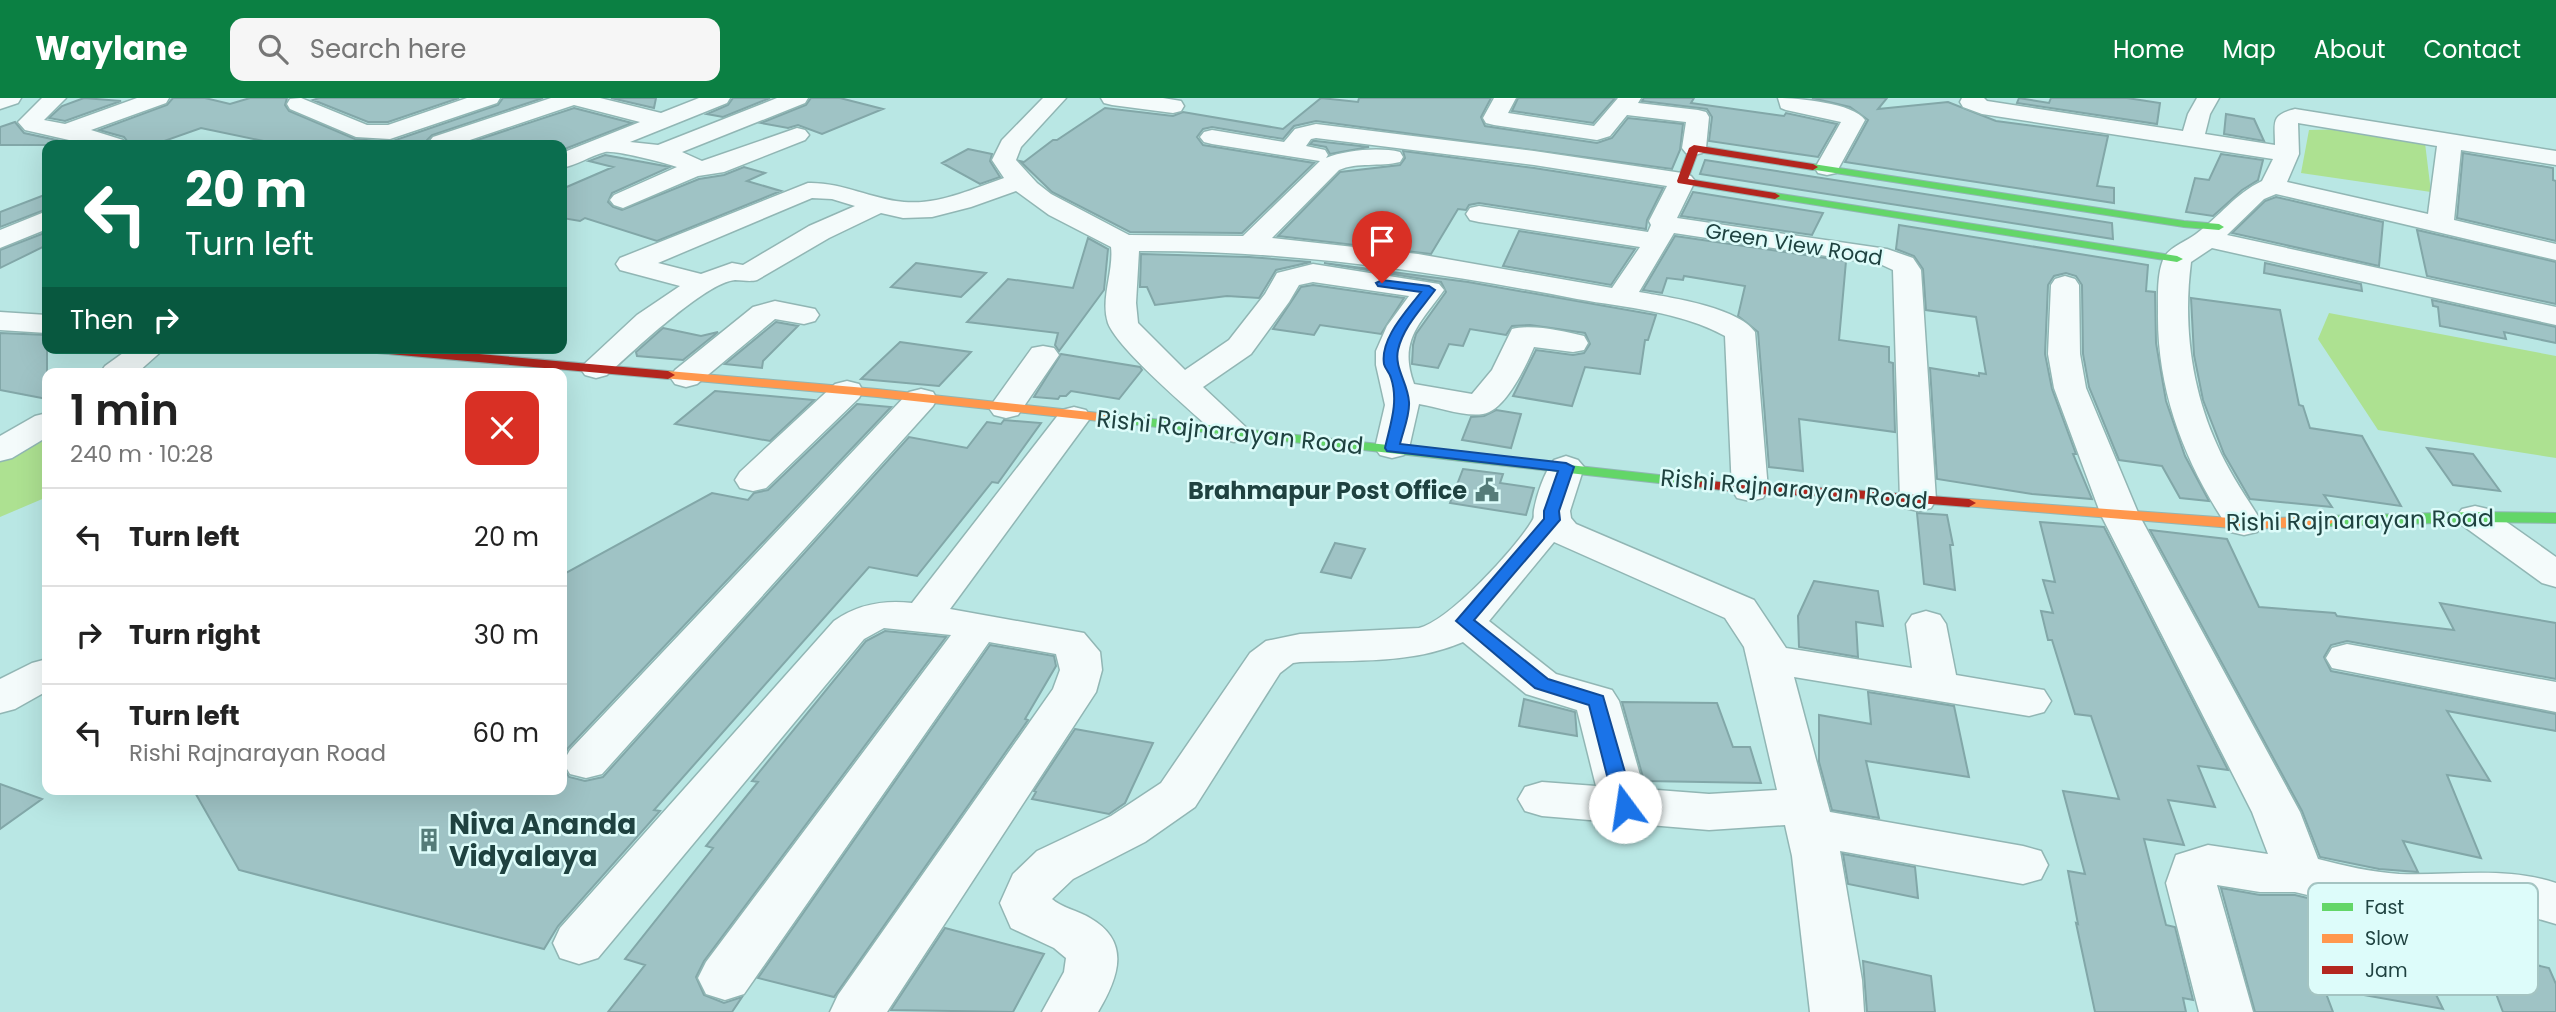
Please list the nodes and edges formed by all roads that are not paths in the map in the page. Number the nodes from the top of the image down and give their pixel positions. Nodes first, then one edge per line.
1 (10, 98) edge
2 (55, 98) edge
3 (158, 98) edge
4 (489, 98) edge
5 (573, 98) edge
6 (719, 98) edge
7 (797, 98) edge
8 (1055, 98) edge
9 (1112, 98) edge
10 (1505, 98) edge
11 (1789, 98) edge
12 (1973, 98) edge
13 (2208, 98) edge
14 (0, 102) edge
15 (1627, 103) edge
16 (298, 104) dead end
17 (1173, 106) dead end
18 (1703, 107) edge
19 (660, 120) junction
20 (73, 132) junction
21 (797, 135) dead end
22 (1212, 137) dead end
23 (2192, 139) junction
24 (99, 140) edge
25 (447, 140) edge
26 (2450, 140) junction
27 (604, 143) junction
28 (1694, 148) junction
29 (1290, 151) junction
30 (661, 152) junction
31 (2287, 154) junction
32 (1534, 158) junction
33 (2556, 158) edge
34 (567, 159) edge
35 (1342, 160) junction
36 (1826, 168) junction
37 (693, 169) junction
38 (1019, 181) junction
39 (1682, 181) junction
40 (2273, 186) junction
41 (623, 200) dead end
42 (877, 205) junction
43 (1479, 214) dead end
44 (42, 221) edge
45 (2440, 225) junction
46 (1661, 233) junction
47 (2213, 233) junction
48 (0, 240) edge
49 (1124, 243) junction
50 (1250, 244) junction
51 (2556, 252) edge
52 (2176, 259) junction
53 (703, 283) junction
54 (2065, 285) dead end
55 (1620, 298) junction
56 (804, 315) dead end
57 (2556, 316) edge
58 (0, 321) edge
59 (42, 324) edge
60 (1573, 343) dead end
61 (142, 354) edge
62 (435, 354) edge
63 (1043, 355) dead end
64 (123, 368) edge
65 (596, 368) junction
66 (685, 376) junction
67 (1184, 385) junction
68 (847, 391) junction
69 (1400, 391) junction
70 (921, 398) junction
71 (1006, 408) junction
72 (1074, 417) junction
73 (42, 426) edge
74 (1234, 432) junction
75 (1392, 448) junction
76 (0, 451) edge
77 (1566, 467) junction
78 (753, 480) dead end
79 (1750, 490) junction
80 (1918, 500) junction
81 (2120, 515) junction
82 (2475, 517) junction
83 (2556, 518) edge
84 (1552, 520) junction
85 (2244, 524) junction
86 (2556, 576) edge
87 (923, 617) junction
88 (1464, 621) junction
89 (1926, 624) dead end
90 (978, 627) junction
91 (1768, 659) junction
92 (2347, 659) dead end
93 (42, 676) edge
94 (1937, 687) junction
95 (2556, 697) edge
96 (0, 698) edge
97 (2029, 701) dead end
98 (586, 762) dead end
99 (1542, 799) dead end
100 (1625, 807) junction
101 (1807, 816) junction
102 (2023, 865) dead end
103 (2295, 873) junction
104 (2339, 883) edge
105 (2538, 898) edge
106 (2556, 904) edge
107 (579, 943) dead end
108 (725, 978) dead end
109 (857, 1012) edge
110 (1069, 1012) edge
111 (1837, 1012) edge
112 (2226, 1012) edge

1 - 14 street
2 - 20 street
3 - 20 street
4 - 16 street
5 - 19 street
5 - 25 street
6 - 19 street
7 - 30 street
8 - 38 street
9 - 17 street
10 - 15 street
11 - 36 street
12 - 23 street
13 - 23 street
15 - 18 street
18 - 28 street
19 - 27 street
20 - 24 street
21 - 37 street
22 - 29 street
23 - 31 street
26 - 31 street
26 - 33 street
26 - 45 street
27 - 30 street
27 - 34 street
28 - 36 street
28 - 39 street
29 - 32 street
29 - 35 street
30 - 37 street
31 - 40 street
32 - 35 street
32 - 39 street
35 - 50 street
36 - 47 street
37 - 41 street
38 - 42 street
38 - 49 street
39 - 46 street
39 - 52 street
40 - 45 street
40 - 47 street
42 - 53 street
42 - 53 street
43 - 46 street
44 - 48 street
45 - 51 street
46 - 55 street
46 - 80 street, Green View Road
47 - 52 street
47 - 57 street
49 - 50 street
49 - 67 street
50 - 55 street
52 - 85 street
53 - 65 street
54 - 81 street
55 - 79 street
56 - 66 street
58 - 59 street
60 - 69 street
61 - 64 street
62 - 65 street, Rishi Rajnarayan Road
63 - 71 street
65 - 66 street, Rishi Rajnarayan Road
66 - 68 street, Rishi Rajnarayan Road
67 - 69 street
67 - 74 street
68 - 70 street, Rishi Rajnarayan Road
68 - 78 street
69 - 75 street
70 - 71 street, Rishi Rajnarayan Road
70 - 98 street
71 - 72 street, Rishi Rajnarayan Road
72 - 74 street, Rishi Rajnarayan Road
72 - 87 street
73 - 76 street
74 - 75 street, Rishi Rajnarayan Road
75 - 77 street, Rishi Rajnarayan Road
77 - 79 street, Rishi Rajnarayan Road
77 - 84 street
79 - 80 street, Rishi Rajnarayan Road
80 - 81 street, Rishi Rajnarayan Road
81 - 85 street, Rishi Rajnarayan Road
81 - 103 street
82 - 83 street, Rishi Rajnarayan Road
82 - 85 street, Rishi Rajnarayan Road
82 - 86 street
84 - 88 street
84 - 91 street
87 - 90 street
87 - 107 street
88 - 100 street
88 - 110 street
89 - 94 street
90 - 108 street
90 - 109 street
91 - 94 street
91 - 101 street
92 - 95 street
93 - 96 street
94 - 97 street
99 - 100 street
100 - 101 street
101 - 102 street
101 - 111 street
103 - 104 street
103 - 112 street
105 - 106 street

